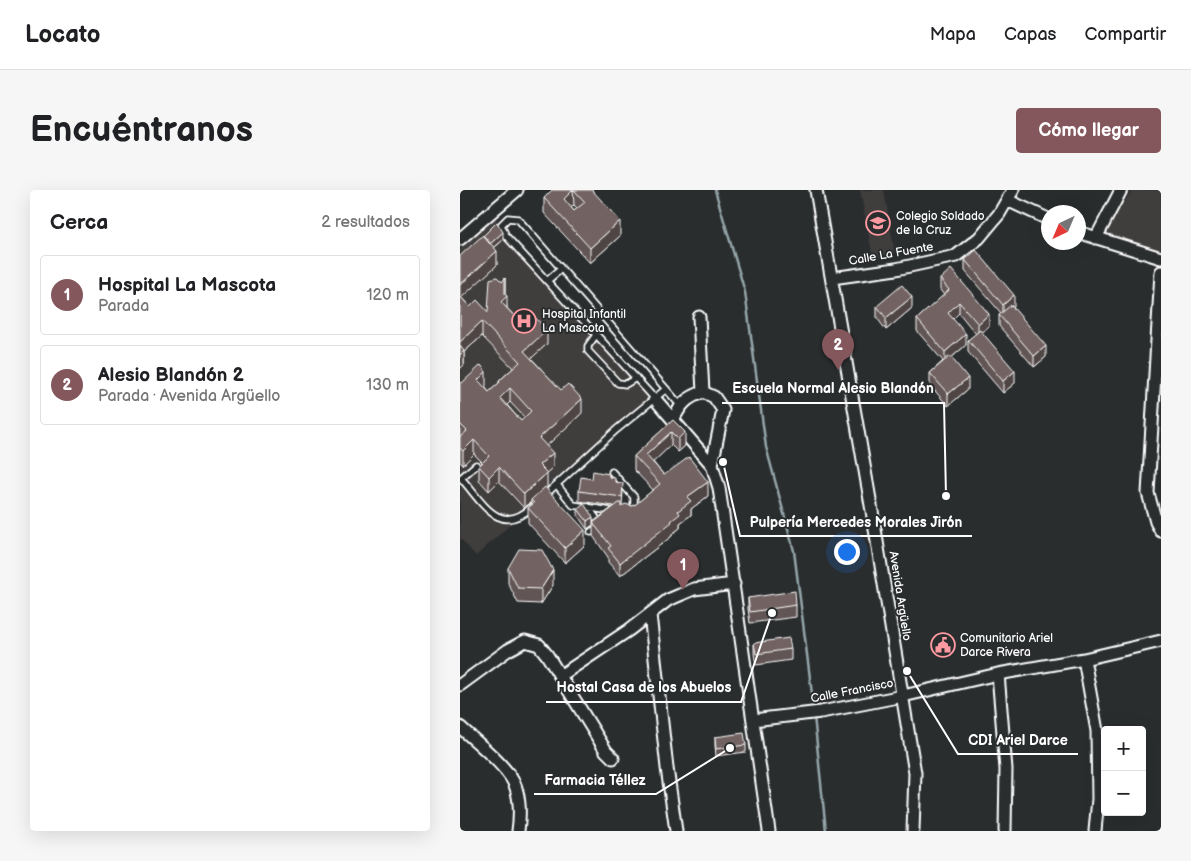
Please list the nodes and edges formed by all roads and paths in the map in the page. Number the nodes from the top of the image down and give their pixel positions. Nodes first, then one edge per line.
1 (517, 190) edge
2 (816, 190) edge
3 (1121, 190) edge
4 (1010, 195) edge
5 (1041, 215) edge
6 (1086, 235) edge
7 (1096, 238) junction
8 (460, 239) edge
9 (1161, 258) edge
10 (561, 269) junction
11 (1161, 272) edge
12 (832, 278) junction
13 (547, 281) junction
14 (699, 317) dead end
15 (1160, 321) edge
16 (596, 335) junction
17 (636, 378) junction
18 (666, 389) junction
19 (703, 392) junction
20 (654, 399) junction
21 (680, 405) junction
22 (673, 420) junction
23 (1155, 453) edge
24 (476, 465) dead end
25 (712, 465) junction
26 (612, 472) dead end
27 (461, 478) edge
28 (557, 485) junction
29 (588, 507) junction
30 (617, 512) junction
31 (612, 516) edge
32 (606, 520) edge
33 (601, 525) junction
34 (1161, 531) edge
35 (590, 532) dead end
36 (734, 584) junction
37 (650, 614) junction
38 (629, 630) junction
39 (652, 636) junction
40 (1161, 641) edge
41 (1084, 660) junction
42 (998, 674) junction
43 (560, 676) junction
44 (460, 686) edge
45 (903, 696) junction
46 (753, 720) junction
47 (460, 727) edge
48 (613, 758) dead end
49 (518, 831) edge
50 (676, 831) edge
51 (769, 831) edge
52 (913, 831) edge
53 (1005, 831) edge
54 (1095, 831) edge

1 - 8 street
2 - 12 street, Avenida Argüello
3 - 7 street
4 - 5 street
4 - 12 street, Calle La Fuente
6 - 7 street
7 - 9 street
10 - 13 lane
10 - 13 lane
10 - 18 lane
11 - 15 street
12 - 45 street, Avenida Argüello
13 - 16 lane
14 - 19 street
15 - 23 street
16 - 17 lane
16 - 17 lane
17 - 20 lane
18 - 20 lane
18 - 21 lane
19 - 21 street
19 - 25 street
20 - 22 street
20 - 28 lane
21 - 22 street
22 - 25 street
23 - 34 street
24 - 27 lane
25 - 36 street
26 - 30 lane
27 - 28 lane
28 - 29 lane
29 - 30 lane
29 - 33 lane
30 - 31 lane
32 - 33 lane
33 - 35 lane
36 - 37 street
36 - 46 street
37 - 38 street
37 - 39 street
38 - 39 street
38 - 43 street
39 - 50 street
40 - 41 street, Calle Francisco
41 - 42 street, Calle Francisco
41 - 54 street
42 - 45 street, Calle Francisco
42 - 53 street
43 - 44 street
43 - 48 street
45 - 46 street, Calle Francisco
45 - 52 street, Avenida Argüello
46 - 51 street
47 - 49 street

